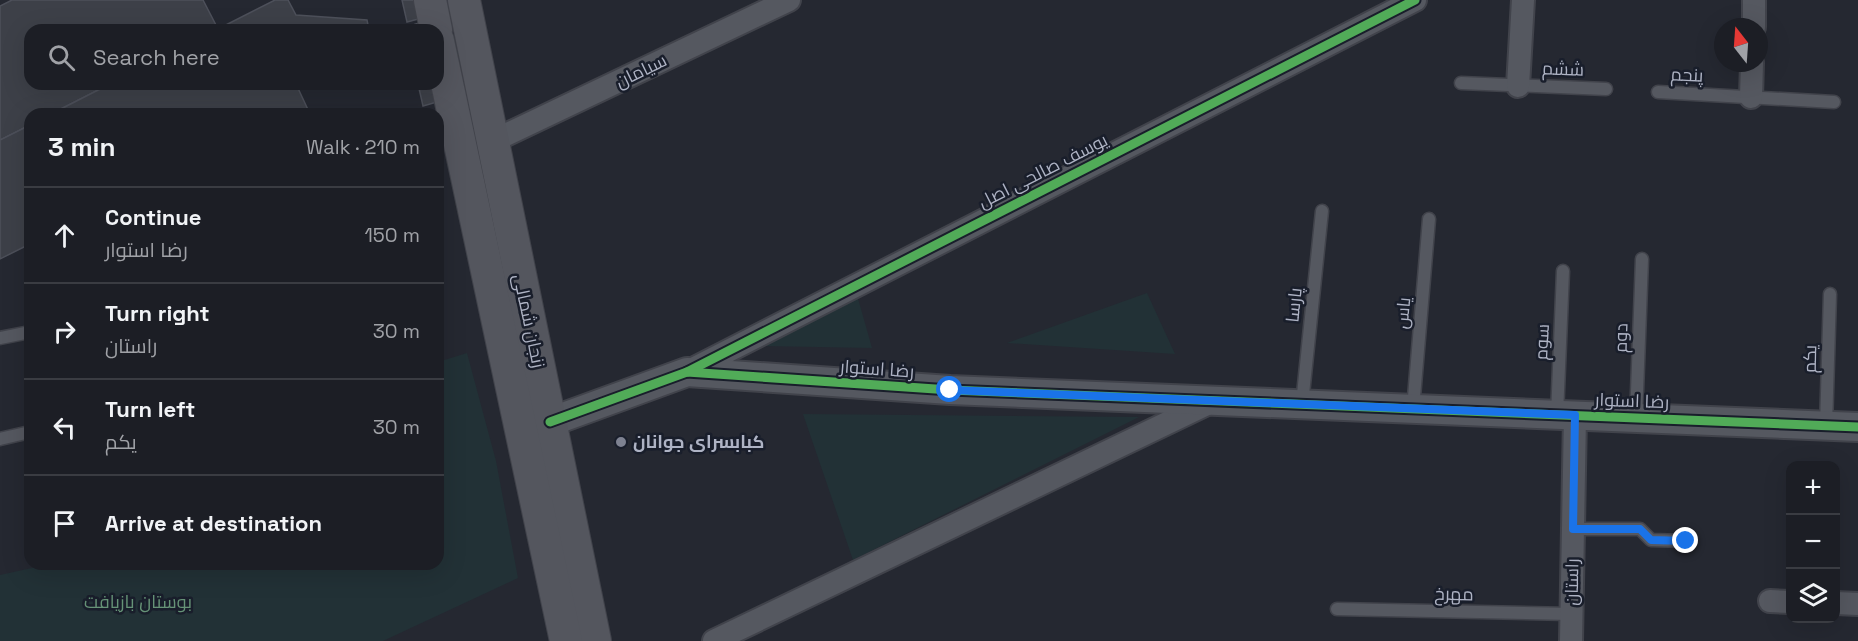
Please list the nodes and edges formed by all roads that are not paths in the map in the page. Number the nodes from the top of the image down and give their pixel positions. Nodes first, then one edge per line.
1 (430, 0) edge
2 (464, 0) edge
3 (1415, 0) edge
4 (1523, 0) edge
5 (1754, 0) edge
6 (784, 1) edge
7 (1754, 18) edge
8 (435, 24) edge
9 (444, 69) edge
10 (1752, 72) edge
11 (1461, 82) dead end
12 (1518, 86) junction
13 (1606, 89) dead end
14 (1658, 92) dead end
15 (1751, 97) junction
16 (1834, 102) dead end
17 (493, 141) junction
18 (1322, 211) dead end
19 (1429, 219) dead end
20 (1642, 260) dead end
21 (1563, 271) dead end
22 (1830, 294) dead end
23 (24, 333) edge
24 (0, 339) edge
25 (687, 372) junction
26 (1214, 400) junction
27 (1302, 404) junction
28 (1413, 409) junction
29 (1566, 415) junction
30 (1636, 418) junction
31 (550, 422) junction
32 (1826, 426) junction
33 (1858, 427) edge
34 (24, 433) edge
35 (0, 439) edge
36 (1573, 529) junction
37 (1686, 541) dead end
38 (1840, 603) edge
39 (1858, 604) edge
40 (1336, 609) dead end
41 (1571, 614) junction
42 (566, 641) edge
43 (595, 641) edge
44 (714, 641) edge
45 (1571, 641) edge

1 - 8 main road
2 - 17 main road, زنجان شمالی
3 - 25 street, یوسف صالحی اصل
4 - 12 street
5 - 7 street
6 - 17 street, سیامان
9 - 42 main road, زنجان شمالی
10 - 15 street
11 - 12 lane
12 - 13 lane, ششم
14 - 15 lane, پنجم
15 - 16 lane
17 - 31 main road, زنجان شمالی
18 - 27 lane, پارسا
19 - 28 lane, یاس
20 - 30 lane, دوم
21 - 29 lane, سوم
22 - 32 lane, یکم
23 - 24 lane
25 - 26 street, رضا استوار
25 - 31 street, رضا استوار
26 - 27 street, رضا استوار
26 - 44 street, رضا استوار
27 - 28 street, رضا استوار
28 - 29 street, رضا استوار
29 - 30 street, رضا استوار
29 - 36 street, راستان
30 - 32 street, رضا استوار
31 - 43 main road, زنجان شمالی
32 - 33 street, رضا استوار
34 - 35 lane
36 - 37 lane
36 - 41 street, راستان
38 - 39 street
40 - 41 lane, مهرخ
41 - 45 street, راستان

